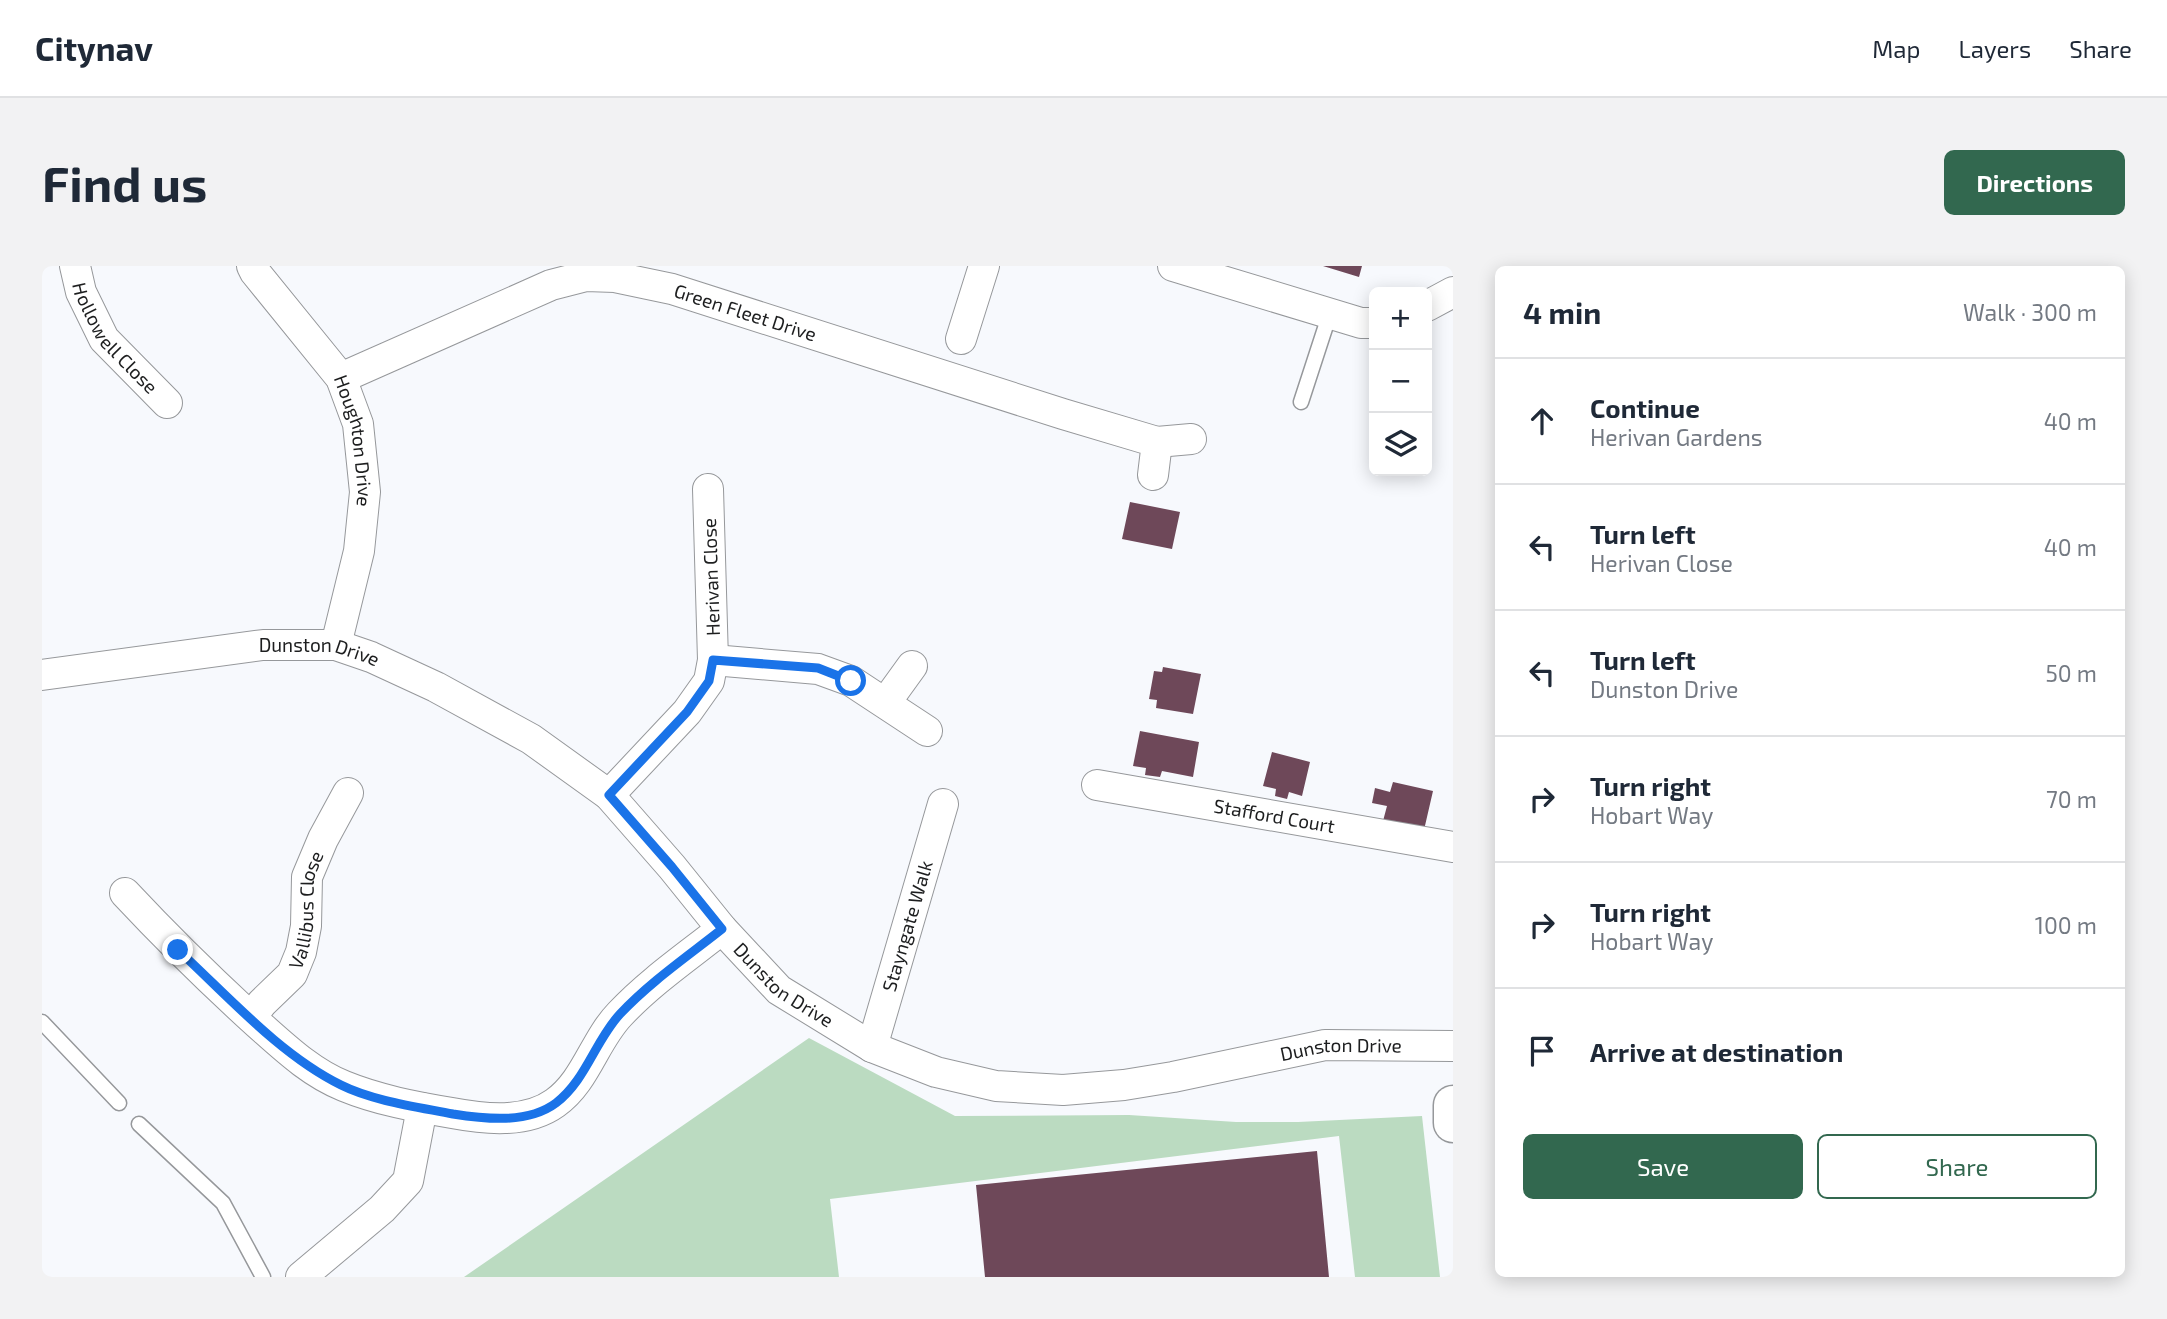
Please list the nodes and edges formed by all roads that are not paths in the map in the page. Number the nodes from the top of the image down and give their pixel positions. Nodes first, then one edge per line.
1 (75, 266) edge
2 (252, 266) edge
3 (984, 266) edge
4 (1174, 266) edge
5 (676, 278) edge
6 (1453, 292) edge
7 (1432, 303) edge
8 (1330, 313) junction
9 (1369, 323) edge
10 (961, 339) dead end
11 (341, 377) junction
12 (1301, 402) dead end
13 (167, 403) dead end
14 (1191, 439) dead end
15 (1157, 442) junction
16 (1153, 475) dead end
17 (708, 489) dead end
18 (336, 645) junction
19 (713, 660) junction
20 (912, 666) dead end
21 (42, 675) edge
22 (886, 702) junction
23 (927, 731) dead end
24 (1097, 785) dead end
25 (348, 793) dead end
26 (609, 795) junction
27 (943, 804) dead end
28 (1453, 847) edge
29 (126, 892) dead end
30 (722, 929) junction
31 (251, 1017) junction
32 (42, 1022) edge
33 (1453, 1046) edge
34 (872, 1047) junction
35 (119, 1102) dead end
36 (1453, 1105) edge
37 (422, 1108) junction
38 (1453, 1123) edge
39 (139, 1124) dead end
40 (263, 1277) edge
41 (301, 1277) edge

1 - 13 street, Hollowell Close
2 - 11 street, Houghton Drive
3 - 10 street
4 - 8 street
5 - 11 street, Green Fleet Drive
5 - 15 street, Green Fleet Drive
6 - 7 street
8 - 9 street
8 - 12 lane
11 - 18 street, Houghton Drive
14 - 15 street, Green Fleet Drive
15 - 16 street
17 - 19 street, Herivan Close
18 - 21 street, Dunston Drive
18 - 26 street, Dunston Drive
19 - 22 street
19 - 26 street, Herivan Close
20 - 22 street
22 - 23 street
24 - 28 street, Stafford Court
25 - 31 street, Vallibus Close
26 - 30 street, Dunston Drive
27 - 34 street, Stayngate Walk
29 - 31 street
30 - 34 street, Dunston Drive
30 - 37 street
31 - 37 street
32 - 35 lane
33 - 34 street, Dunston Drive
36 - 38 main road
37 - 41 street
39 - 40 lane

